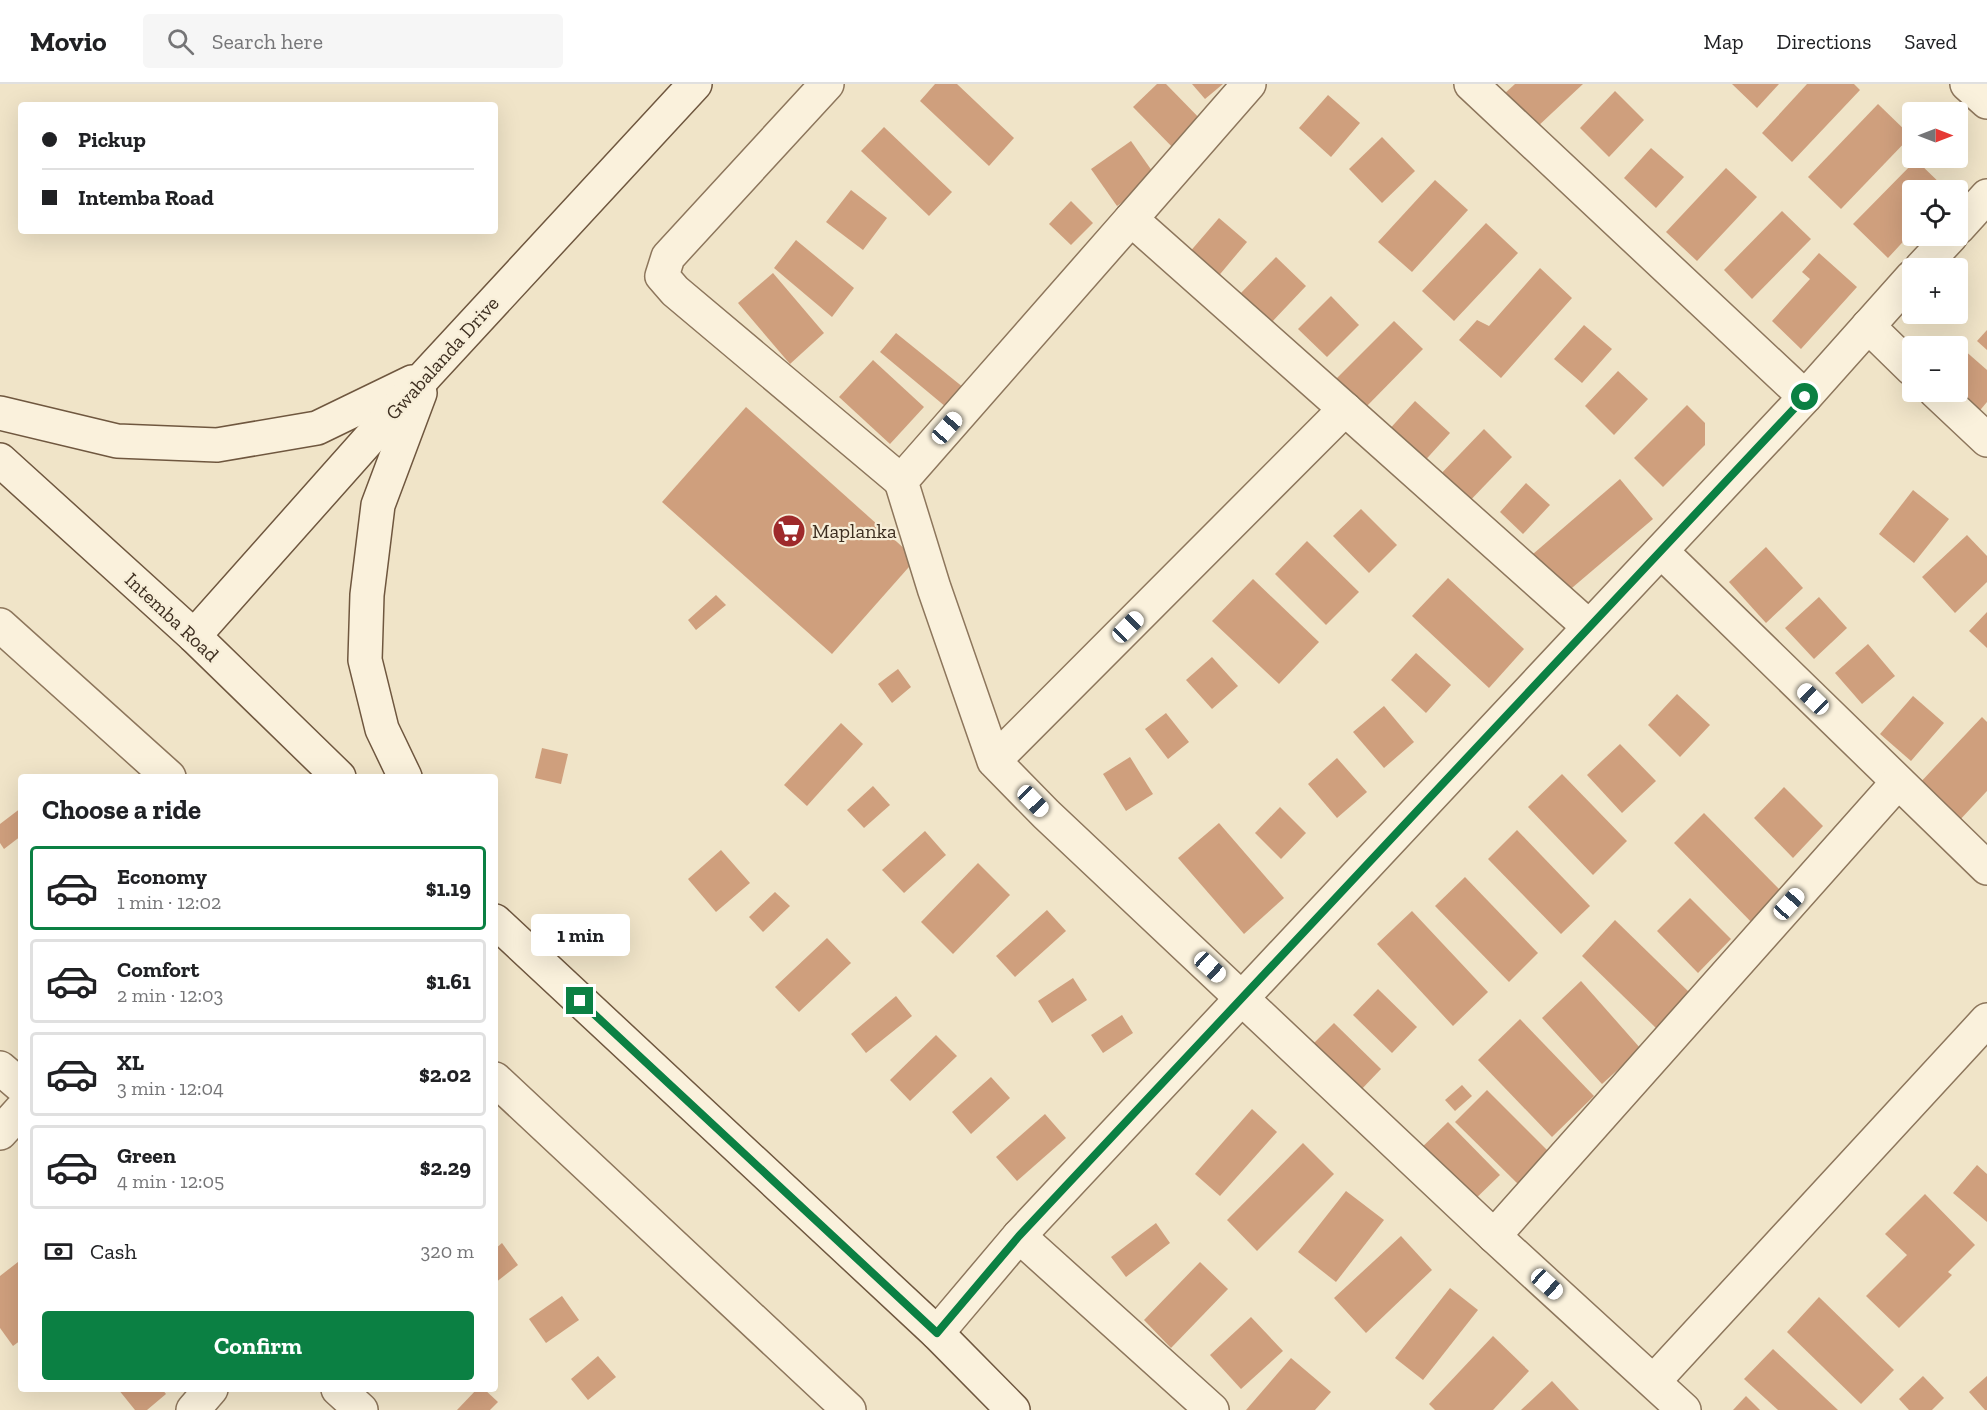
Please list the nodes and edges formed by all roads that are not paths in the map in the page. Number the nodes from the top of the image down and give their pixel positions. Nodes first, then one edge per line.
1 (694, 84) edge
2 (827, 84) edge
3 (1249, 84) edge
4 (1471, 84) edge
5 (1967, 84) edge
6 (1987, 102) edge
7 (1987, 196) edge
8 (1968, 217) edge
9 (1131, 219) junction
10 (1942, 246) edge
11 (1930, 258) edge
12 (1902, 288) edge
13 (1868, 326) junction
14 (1902, 359) edge
15 (427, 374) junction
16 (1805, 397) junction
17 (1947, 402) edge
18 (1345, 409) junction
19 (0, 413) edge
20 (1987, 440) edge
21 (0, 460) edge
22 (901, 481) junction
23 (1661, 551) junction
24 (0, 625) edge
25 (1588, 626) junction
26 (194, 636) junction
27 (994, 761) junction
28 (166, 774) edge
29 (336, 774) edge
30 (404, 774) edge
31 (1898, 782) junction
32 (1987, 867) edge
33 (498, 924) edge
34 (1243, 998) junction
35 (1987, 1020) edge
36 (0, 1068) edge
37 (498, 1082) edge
38 (18, 1083) edge
39 (18, 1113) edge
40 (0, 1133) edge
41 (1019, 1236) junction
42 (1494, 1236) junction
43 (937, 1333) junction
44 (1654, 1381) junction
45 (208, 1392) edge
46 (341, 1392) edge
47 (193, 1410) edge
48 (361, 1410) edge
49 (849, 1410) edge
50 (1013, 1410) edge
51 (1212, 1410) edge
52 (1684, 1410) edge

1 - 15 street, Gwabalanda Drive
2 - 22 street
3 - 9 street
4 - 16 street
5 - 6 street
7 - 8 street
9 - 18 street
9 - 22 street
10 - 11 street
12 - 13 street
13 - 14 street
13 - 16 street
15 - 19 street
15 - 26 street, Gwabalanda Drive
15 - 30 street
16 - 23 street
17 - 20 street
18 - 25 street
18 - 27 street
21 - 26 street, Intemba Road
22 - 27 street
23 - 25 street
23 - 31 street
24 - 28 street
25 - 34 street
26 - 29 street, Intemba Road
27 - 34 street
31 - 32 street
31 - 42 street
33 - 43 street
34 - 41 street
34 - 42 street
35 - 44 street
36 - 38 street
37 - 49 street
39 - 40 street
41 - 43 street
41 - 51 street
42 - 44 street
43 - 50 street
44 - 52 street
45 - 47 street
46 - 48 street

